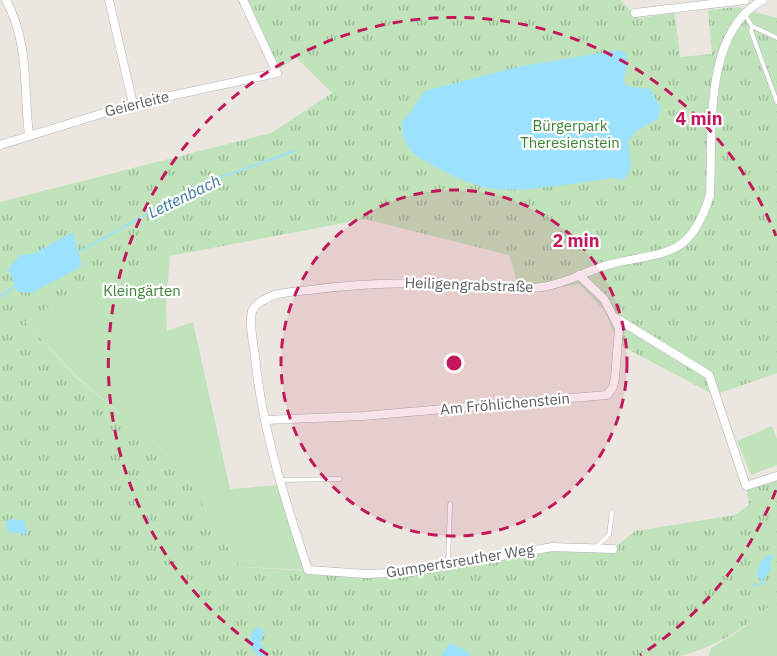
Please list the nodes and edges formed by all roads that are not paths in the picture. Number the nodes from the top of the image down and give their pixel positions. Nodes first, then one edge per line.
1 (6, 0) edge
2 (109, 0) edge
3 (243, 0) edge
4 (745, 0) edge
5 (763, 0) edge
6 (736, 1) edge
7 (635, 13) dead end
8 (743, 13) junction
9 (753, 26) junction
10 (777, 38) edge
11 (777, 102) edge
12 (133, 104) junction
13 (29, 135) junction
14 (0, 145) edge
15 (579, 275) junction
16 (616, 318) junction
17 (266, 420) junction
18 (777, 476) edge
19 (340, 479) dead end
20 (279, 480) junction
21 (450, 504) dead end
22 (612, 512) dead end
23 (596, 548) junction
24 (613, 549) dead end
25 (448, 564) junction
26 (308, 570) joint

1 - 13 street
2 - 12 street
3 - 12 street, Geierleite
4 - 6 street
5 - 8 street, Heiligengrabstraße
6 - 7 street
6 - 8 street
8 - 9 lane
8 - 15 street, Heiligengrabstraße
9 - 10 lane
9 - 11 lane
12 - 13 street, Geierleite
13 - 14 street, Geierleite
15 - 16 street
15 - 17 street, Heiligengrabstraße
16 - 17 street, Am Fröhlichenstein
16 - 18 street
17 - 20 street, Heiligengrabstraße
19 - 20 lane
20 - 26 street, Heiligengrabstraße
21 - 25 lane
22 - 23 lane
23 - 24 street, Gumpertsreuther Weg
23 - 25 street, Gumpertsreuther Weg
25 - 26 street, Gumpertsreuther Weg

